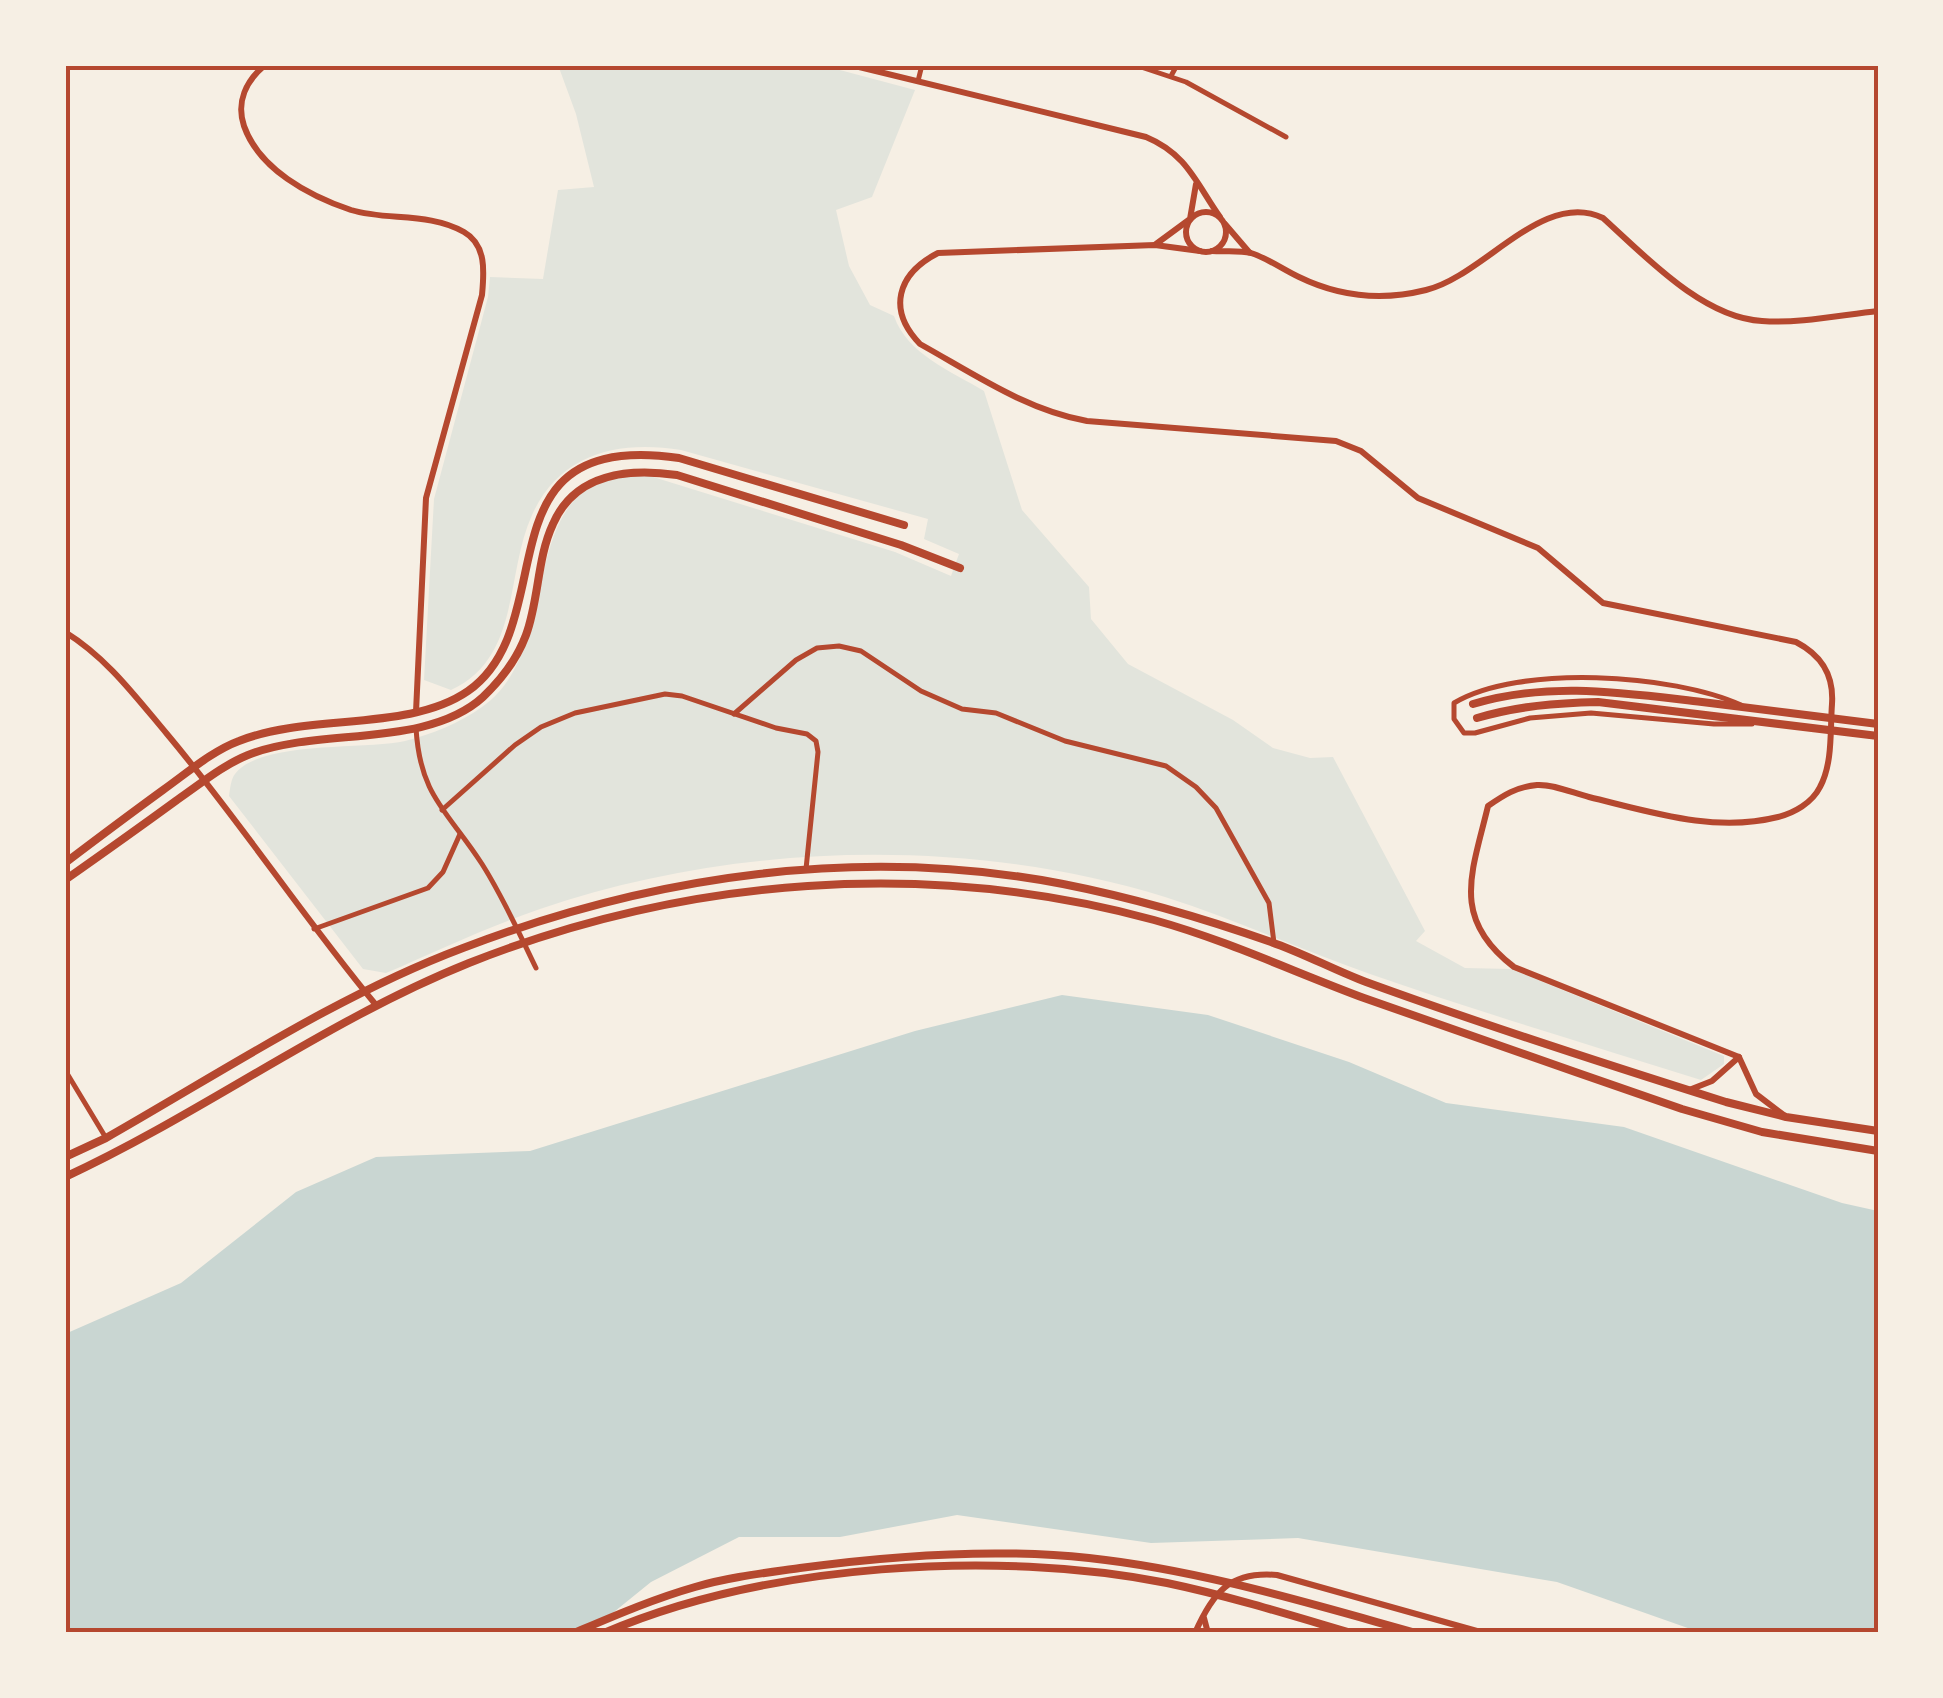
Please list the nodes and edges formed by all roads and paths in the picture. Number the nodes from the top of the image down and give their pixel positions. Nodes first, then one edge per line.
1 (265, 65) edge
2 (851, 65) edge
3 (922, 65) edge
4 (1135, 65) edge
5 (1177, 65) edge
6 (1171, 76) junction
7 (918, 82) junction
8 (1286, 137) dead end
9 (1196, 182) junction
10 (1190, 219) junction
11 (1222, 220) junction
12 (1155, 245) junction
13 (1200, 251) junction
14 (1212, 251) junction
15 (1250, 253) junction
16 (1878, 312) edge
17 (904, 525) dead end
18 (960, 568) dead end
19 (65, 632) edge
20 (1473, 704) dead end
21 (1748, 708) junction
22 (416, 712) junction
23 (734, 714) junction
24 (1478, 718) dead end
25 (1830, 718) junction
26 (1775, 724) junction
27 (1878, 724) edge
28 (416, 727) junction
29 (1830, 730) junction
30 (1878, 736) edge
31 (194, 767) junction
32 (205, 781) junction
33 (442, 810) junction
34 (460, 834) junction
35 (65, 862) edge
36 (806, 869) junction
37 (65, 880) edge
38 (314, 929) junction
39 (1274, 943) junction
40 (536, 968) dead end
41 (365, 992) junction
42 (376, 1005) junction
43 (1739, 1057) junction
44 (65, 1070) edge
45 (1689, 1090) junction
46 (1786, 1116) junction
47 (1878, 1131) edge
48 (106, 1138) junction
49 (1878, 1151) edge
50 (65, 1157) edge
51 (65, 1177) edge
52 (1204, 1612) junction
53 (574, 1633) edge
54 (604, 1633) edge
55 (1194, 1633) edge
56 (1208, 1633) edge
57 (1350, 1633) edge
58 (1416, 1633) edge
59 (1484, 1633) edge

1 - 22 street
2 - 7 street
3 - 7 street
4 - 6 street
5 - 6 street
6 - 8 street
7 - 9 street
9 - 10 street
9 - 11 street
10 - 11 street
10 - 12 street
10 - 13 street
11 - 14 street
11 - 15 street
12 - 13 street
12 - 25 street
13 - 14 street
14 - 15 street
15 - 16 street
17 - 22 main road
18 - 28 main road
19 - 31 street
20 - 21 main road
21 - 25 main road
21 - 26 street
22 - 31 main road
23 - 33 street
23 - 36 street
23 - 39 street
24 - 26 main road
25 - 27 main road
25 - 29 street
26 - 29 main road
28 - 32 main road
28 - 33 street
29 - 30 main road
29 - 43 street
31 - 32 street
31 - 35 main road
32 - 37 main road
32 - 38 street
33 - 34 street
34 - 38 street
34 - 40 street
36 - 39 main road
36 - 41 main road
38 - 41 street
39 - 45 main road
41 - 42 street
41 - 48 main road
42 - 49 main road
42 - 51 main road
43 - 45 street
43 - 46 street
44 - 48 street
45 - 46 main road
46 - 47 main road
48 - 50 main road
52 - 55 street
52 - 56 street
52 - 59 street
53 - 58 main road
54 - 57 main road

